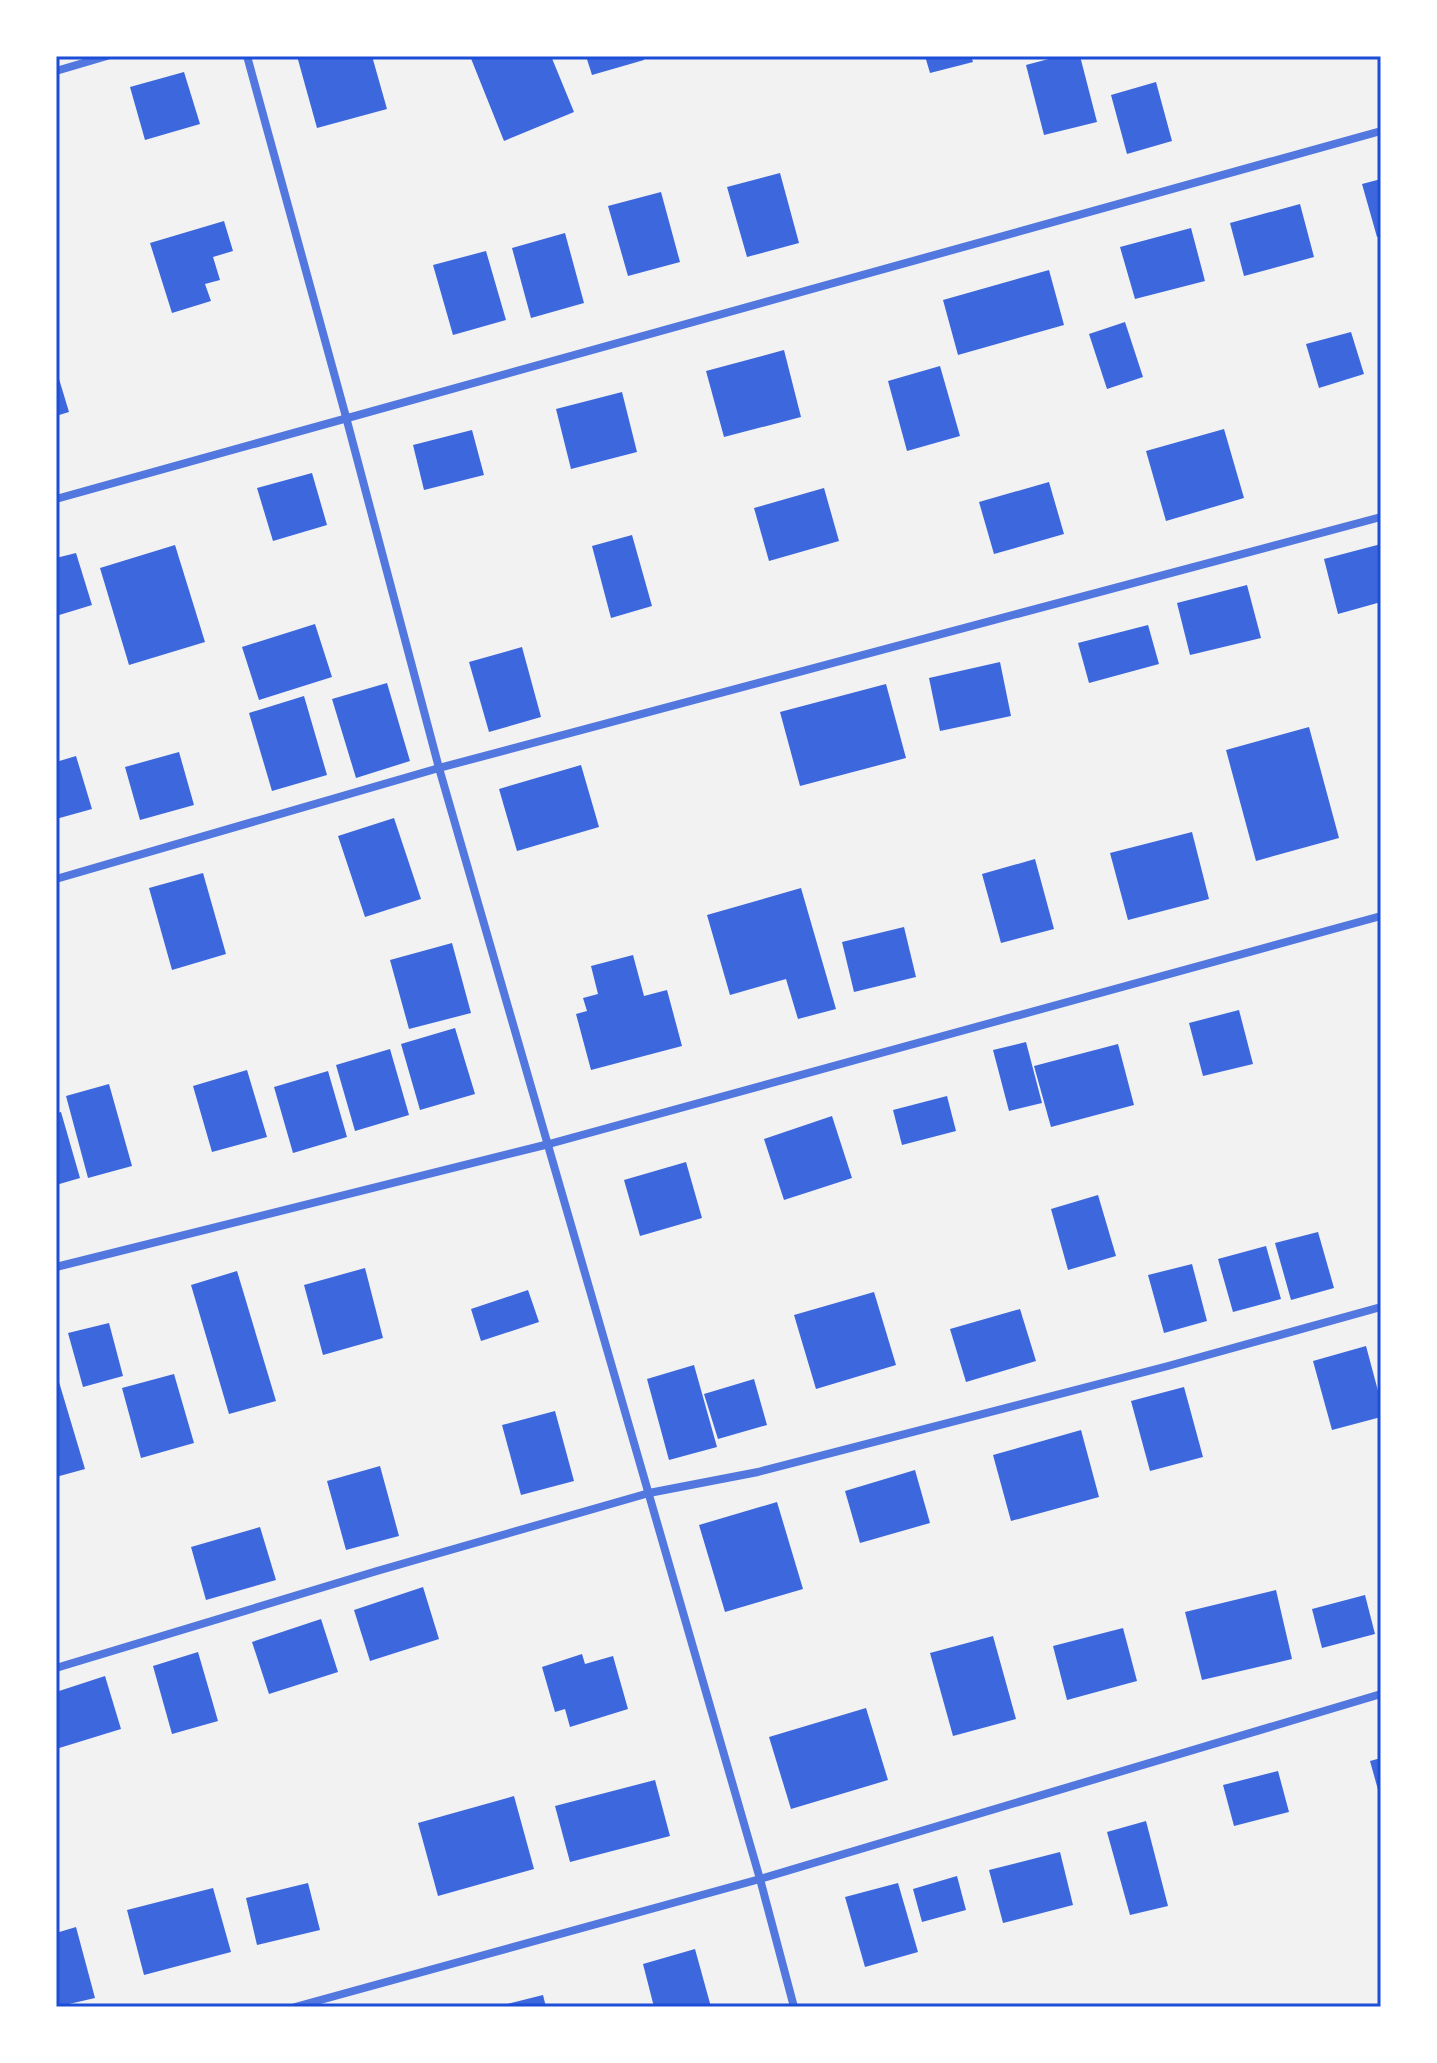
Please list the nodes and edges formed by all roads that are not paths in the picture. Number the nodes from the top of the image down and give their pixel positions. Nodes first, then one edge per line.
1 (107, 56) edge
2 (247, 56) edge
3 (56, 71) edge
4 (1381, 131) edge
5 (346, 417) junction
6 (56, 499) edge
7 (1381, 517) edge
8 (439, 768) junction
9 (56, 879) edge
10 (1381, 916) edge
11 (549, 1144) junction
12 (56, 1267) edge
13 (1381, 1307) edge
14 (649, 1493) junction
15 (56, 1668) edge
16 (1381, 1694) edge
17 (760, 1879) junction
18 (295, 2007) edge
19 (794, 2007) edge

1 - 3 street
2 - 5 street
4 - 5 street
5 - 6 street
5 - 8 street
7 - 8 street
8 - 9 street
8 - 11 street
10 - 11 street
11 - 12 street
11 - 14 street
13 - 14 street
14 - 15 street
14 - 17 street
16 - 17 street
17 - 18 street
17 - 19 street

